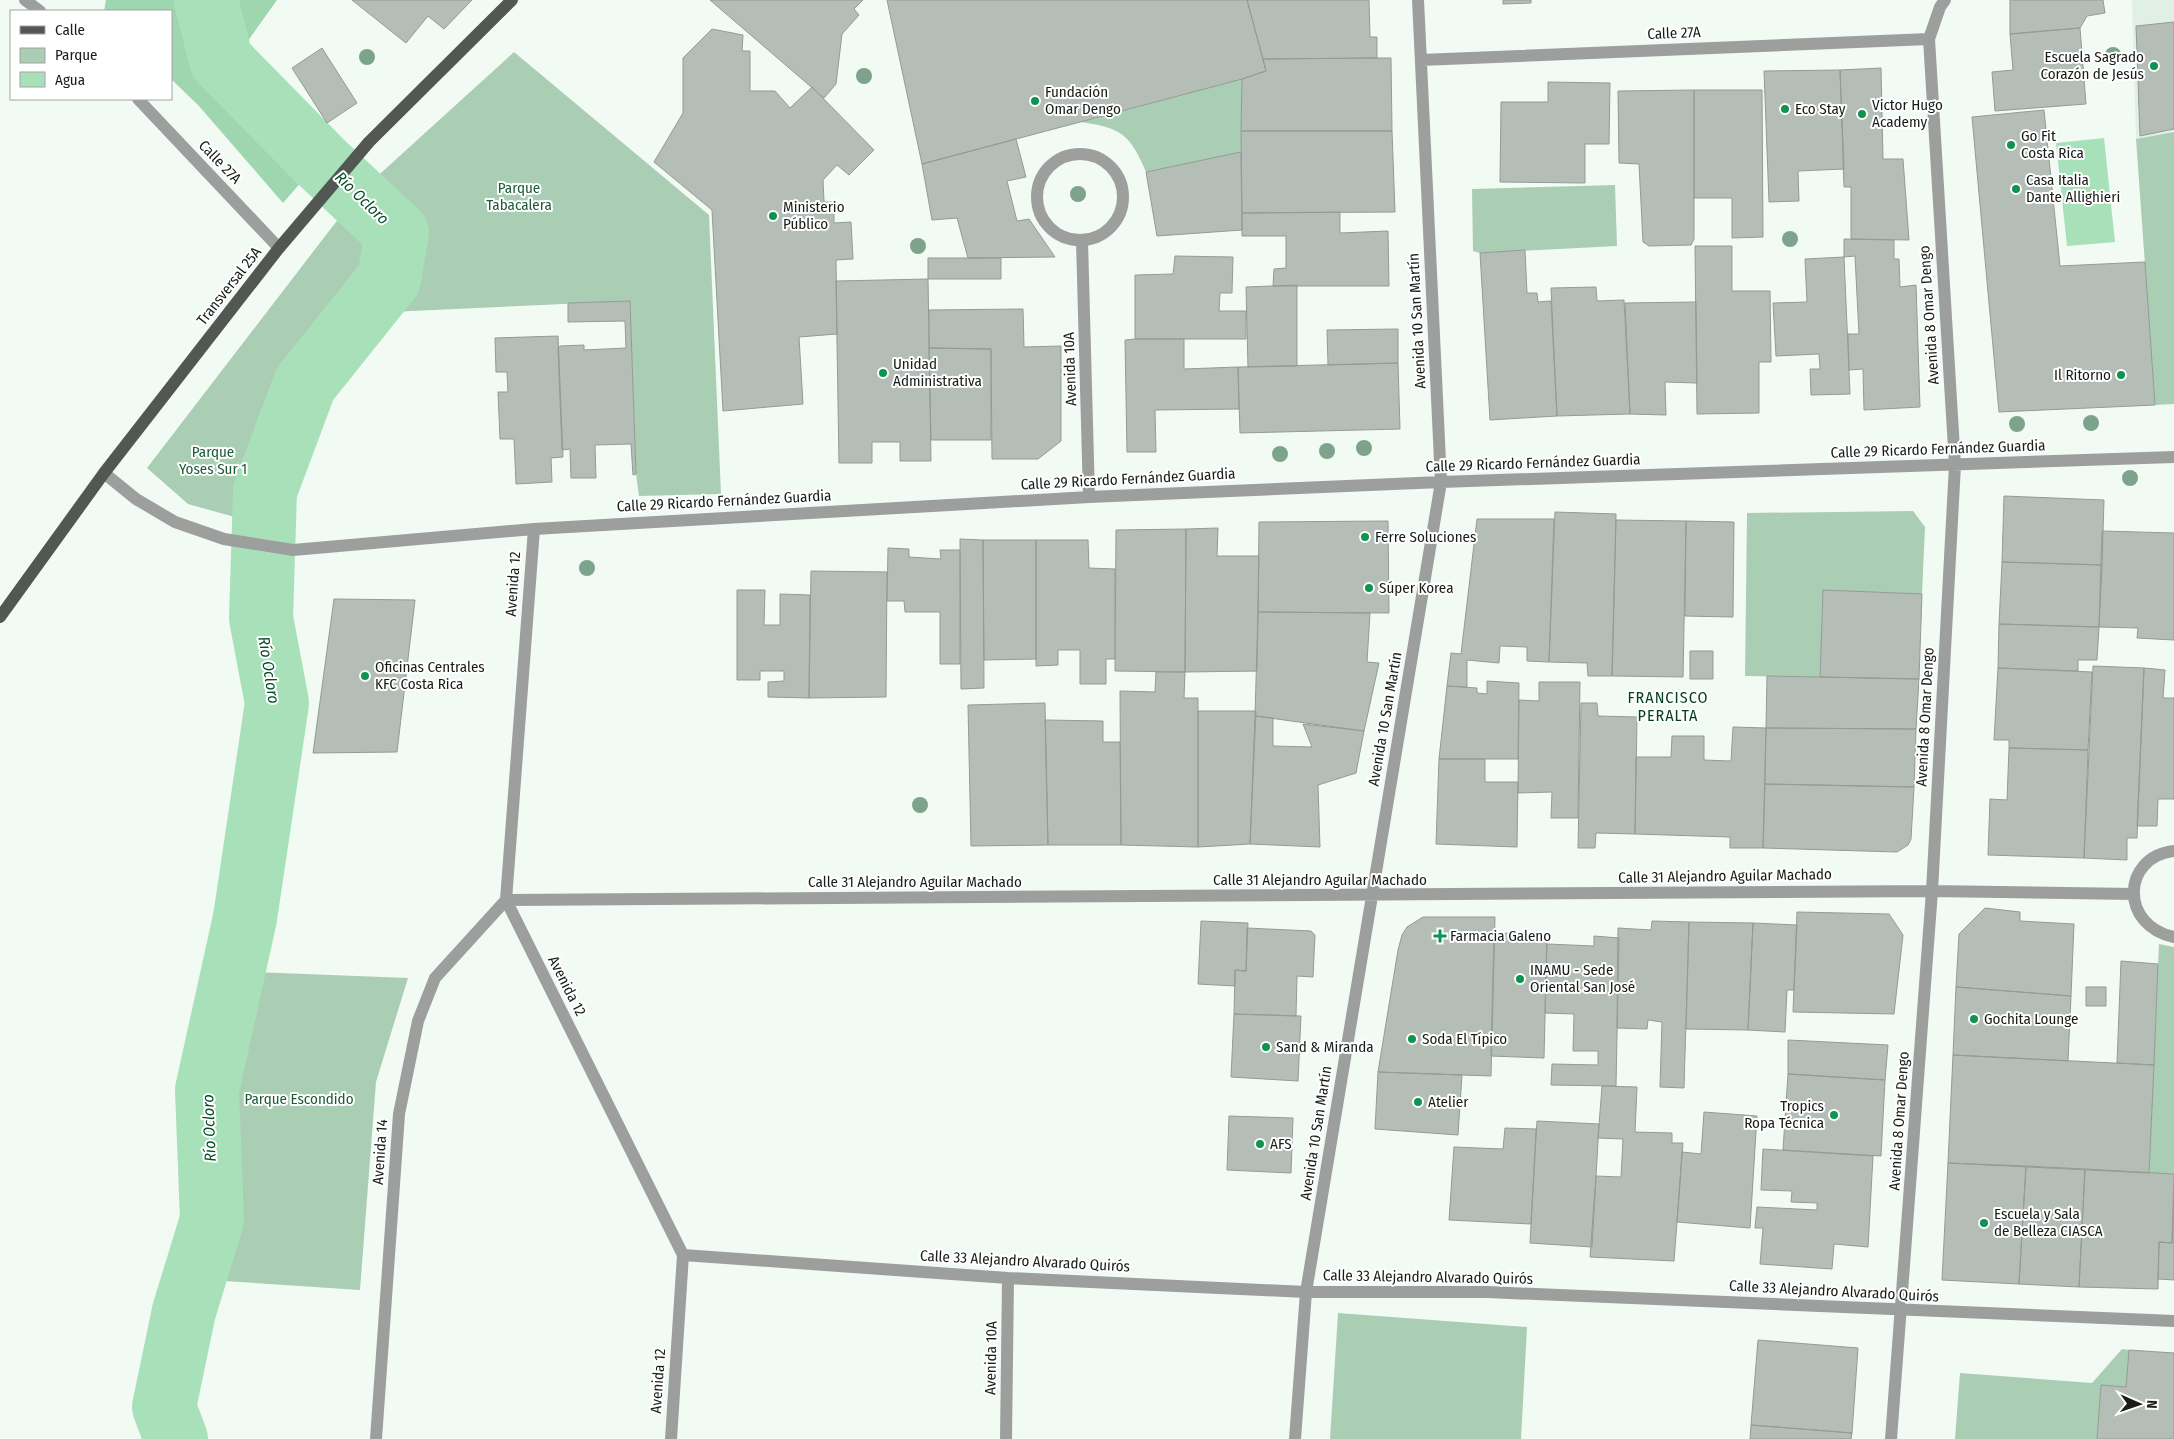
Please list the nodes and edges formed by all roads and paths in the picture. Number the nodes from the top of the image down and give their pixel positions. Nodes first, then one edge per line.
1 (26, 0) edge
2 (512, 0) edge
3 (1418, 0) edge
4 (1945, 0) edge
5 (39, 10) edge
6 (1928, 39) junction
7 (1421, 60) junction
8 (139, 100) edge
9 (1082, 241) junction
10 (279, 248) junction
11 (2174, 457) edge
12 (1955, 466) junction
13 (104, 473) junction
14 (1441, 482) junction
15 (1089, 496) junction
16 (534, 528) junction
17 (0, 617) edge
18 (2174, 851) edge
19 (1932, 891) junction
20 (2134, 894) junction
21 (1371, 896) junction
22 (506, 900) junction
23 (2174, 937) edge
24 (683, 1255) junction
25 (1008, 1278) junction
26 (1306, 1292) junction
27 (1901, 1310) junction
28 (2174, 1321) edge
29 (376, 1439) edge
30 (670, 1439) edge
31 (1006, 1439) edge
32 (1295, 1439) edge
33 (1891, 1439) edge

1 - 5 street
2 - 10 main road, Transversal 25A
3 - 7 street, Avenida 10 San Martín
4 - 6 street, Avenida 8 Omar Dengo
6 - 7 street, Calle 27A
6 - 12 street, Avenida 8 Omar Dengo
7 - 14 street, Avenida 10 San Martín
8 - 10 street, Calle 27A
9 - 9 street
9 - 15 street, Avenida 10A
10 - 13 main road, Transversal 25A
11 - 12 street, Calle 29 Ricardo Fernández Guardia
12 - 14 street, Calle 29 Ricardo Fernández Guardia
12 - 19 street, Avenida 8 Omar Dengo
13 - 16 street, Calle 29 Ricardo Fernández Guardia
13 - 17 main road, Transversal 25A
14 - 15 street, Calle 29 Ricardo Fernández Guardia
14 - 21 street, Avenida 10 San Martín
15 - 16 street, Calle 29 Ricardo Fernández Guardia
16 - 22 street, Avenida 12
18 - 20 street
19 - 20 street, Calle 31 Alejandro Aguilar Machado
19 - 21 street, Calle 31 Alejandro Aguilar Machado
19 - 27 street, Avenida 8 Omar Dengo
20 - 23 street
21 - 22 street, Calle 31 Alejandro Aguilar Machado
21 - 26 street, Avenida 10 San Martín
22 - 24 street, Avenida 12
22 - 29 street, Avenida 14
24 - 25 street, Calle 33 Alejandro Alvarado Quirós
24 - 30 street, Avenida 12
25 - 26 street, Calle 33 Alejandro Alvarado Quirós
25 - 31 street, Avenida 10A
26 - 27 street, Calle 33 Alejandro Alvarado Quirós
26 - 32 street, Avenida 10 San Martín
27 - 28 street, Calle 33 Alejandro Alvarado Quirós
27 - 33 street, Avenida 8 Omar Dengo

